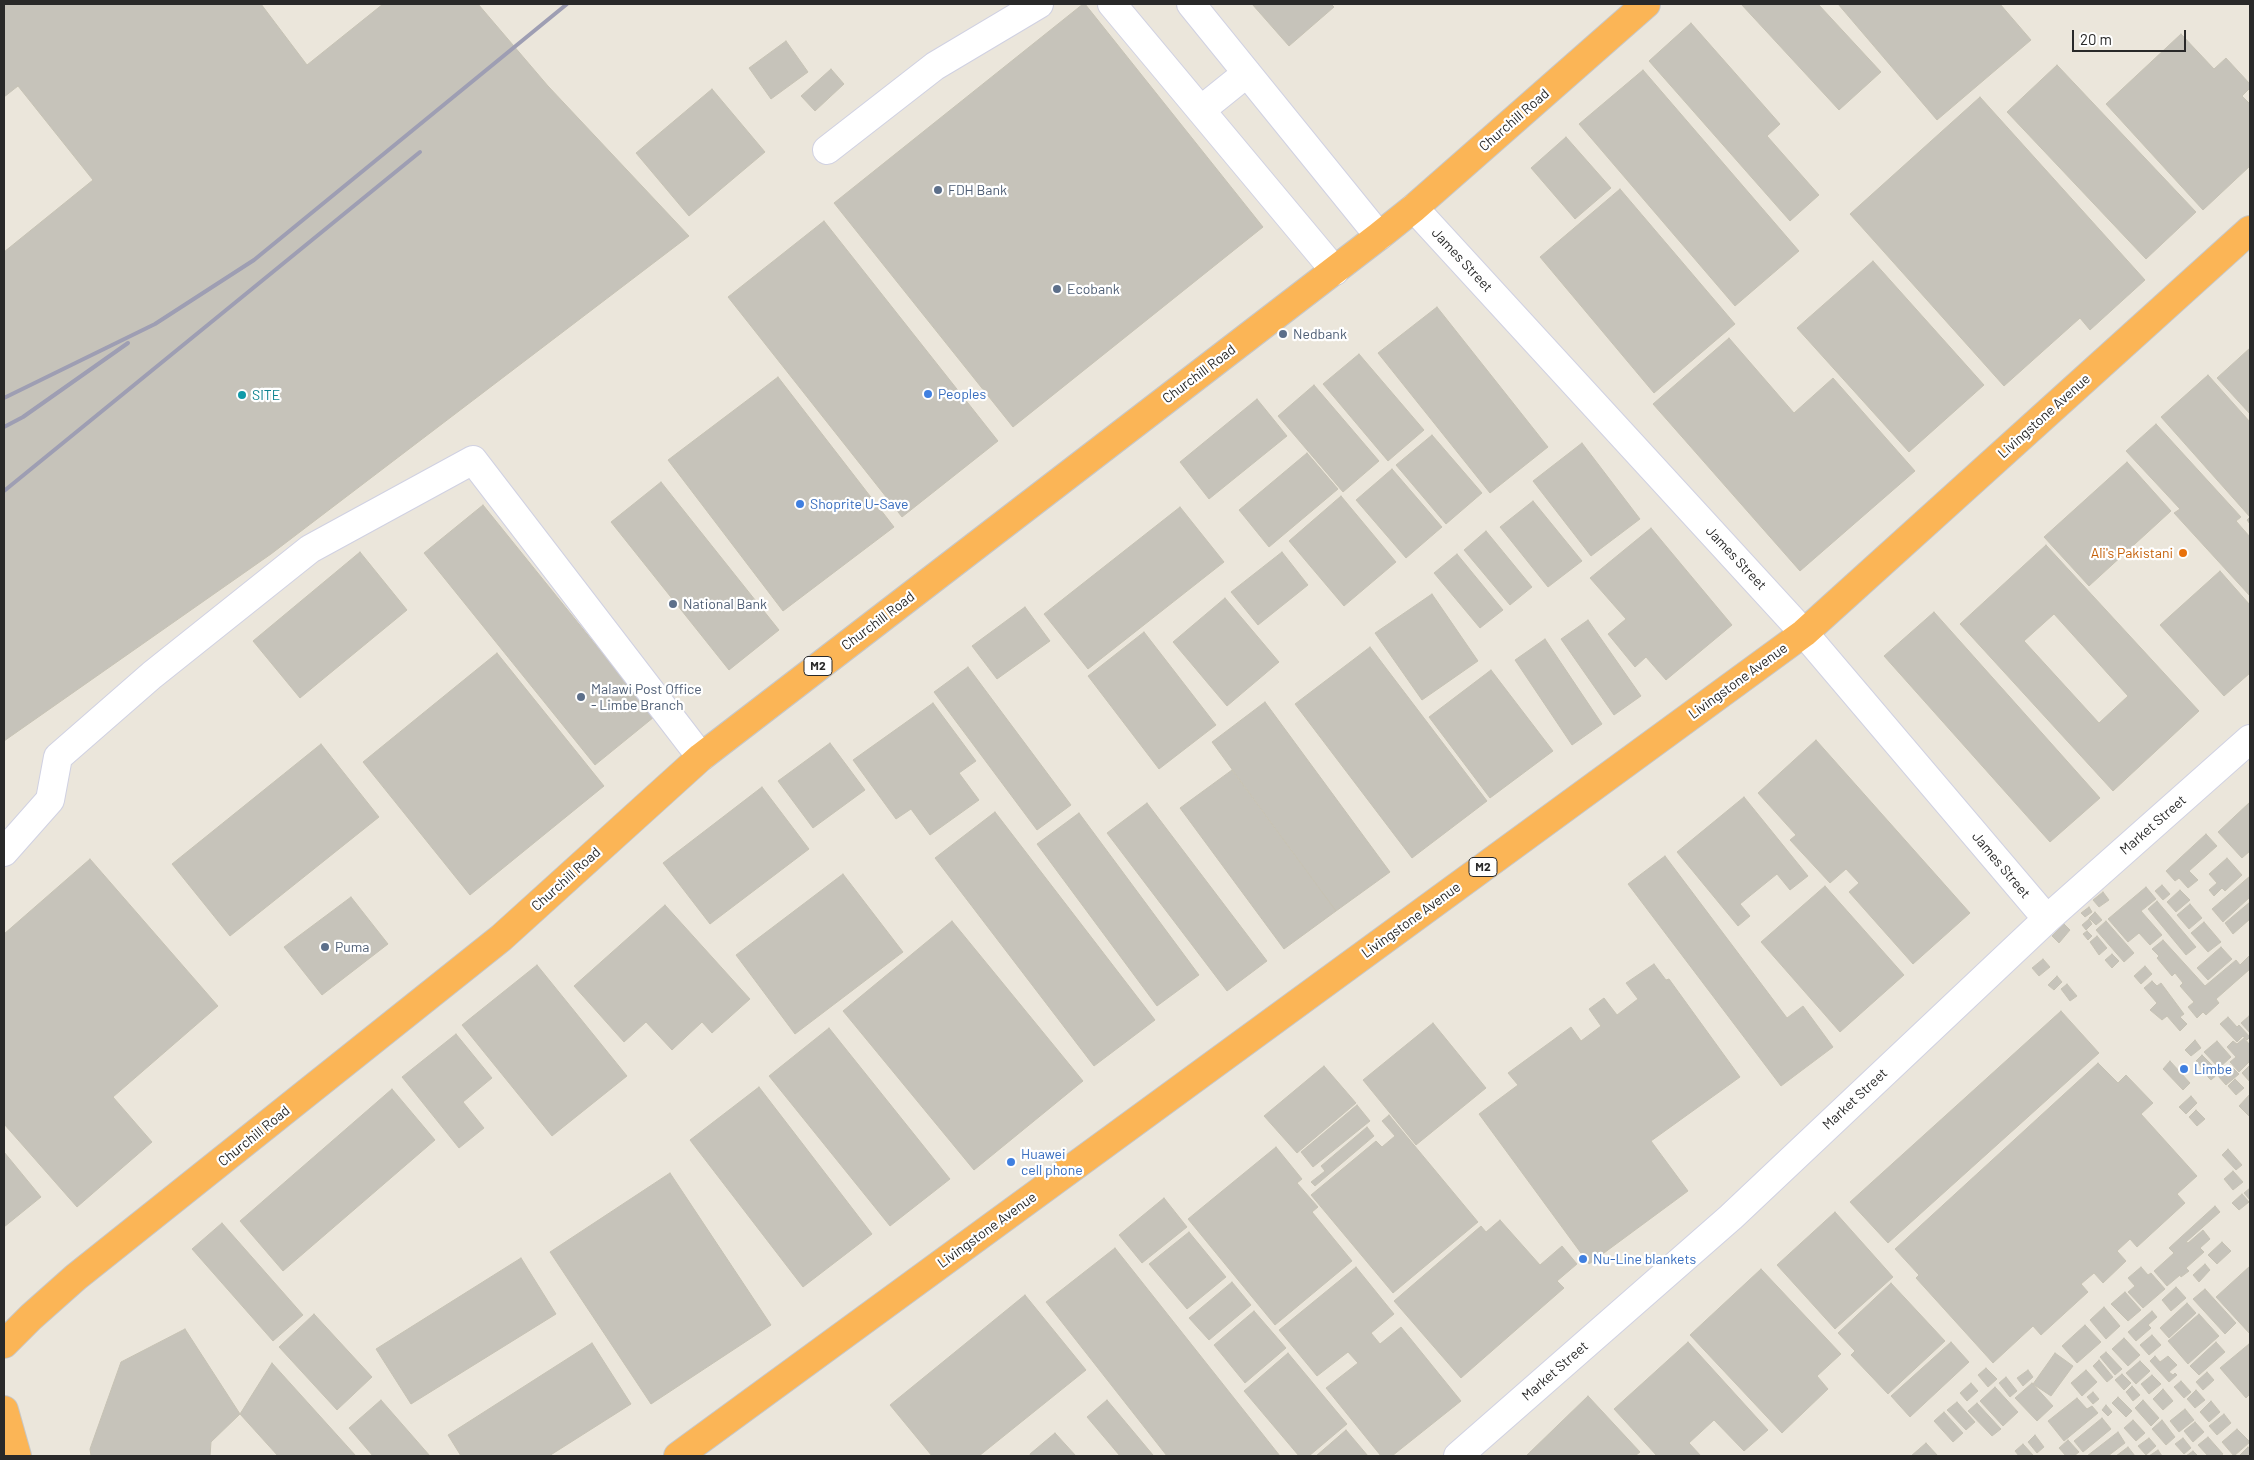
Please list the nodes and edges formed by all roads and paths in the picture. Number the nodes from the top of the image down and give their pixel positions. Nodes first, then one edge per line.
1 (1039, 4) edge
2 (1112, 4) edge
3 (1192, 4) edge
4 (1646, 4) edge
5 (1247, 73) junction
6 (1201, 110) junction
7 (827, 150) dead end
8 (1414, 208) junction
9 (2250, 230) edge
10 (1379, 236) junction
11 (1335, 271) junction
12 (1804, 633) junction
13 (2250, 739) edge
14 (701, 757) junction
15 (4, 852) edge
16 (2047, 919) junction
17 (4, 1344) edge
18 (4, 1410) edge
19 (18, 1456) edge
20 (678, 1456) edge
21 (1458, 1456) edge

1 - 7 street
2 - 6 street
3 - 5 street
4 - 8 highway, Churchill Road / M2
5 - 6 street
5 - 10 street
6 - 11 street
8 - 10 highway, Churchill Road / M2
8 - 12 street, James Street
9 - 12 highway, Livingstone Avenue / M2
10 - 11 highway, Churchill Road / M2
11 - 14 highway, Churchill Road / M2
12 - 16 street, James Street
12 - 20 highway, Livingstone Avenue / M2
13 - 16 street, Market Street
14 - 15 street
14 - 17 highway, Churchill Road / M2
16 - 21 street, Market Street
18 - 19 highway

